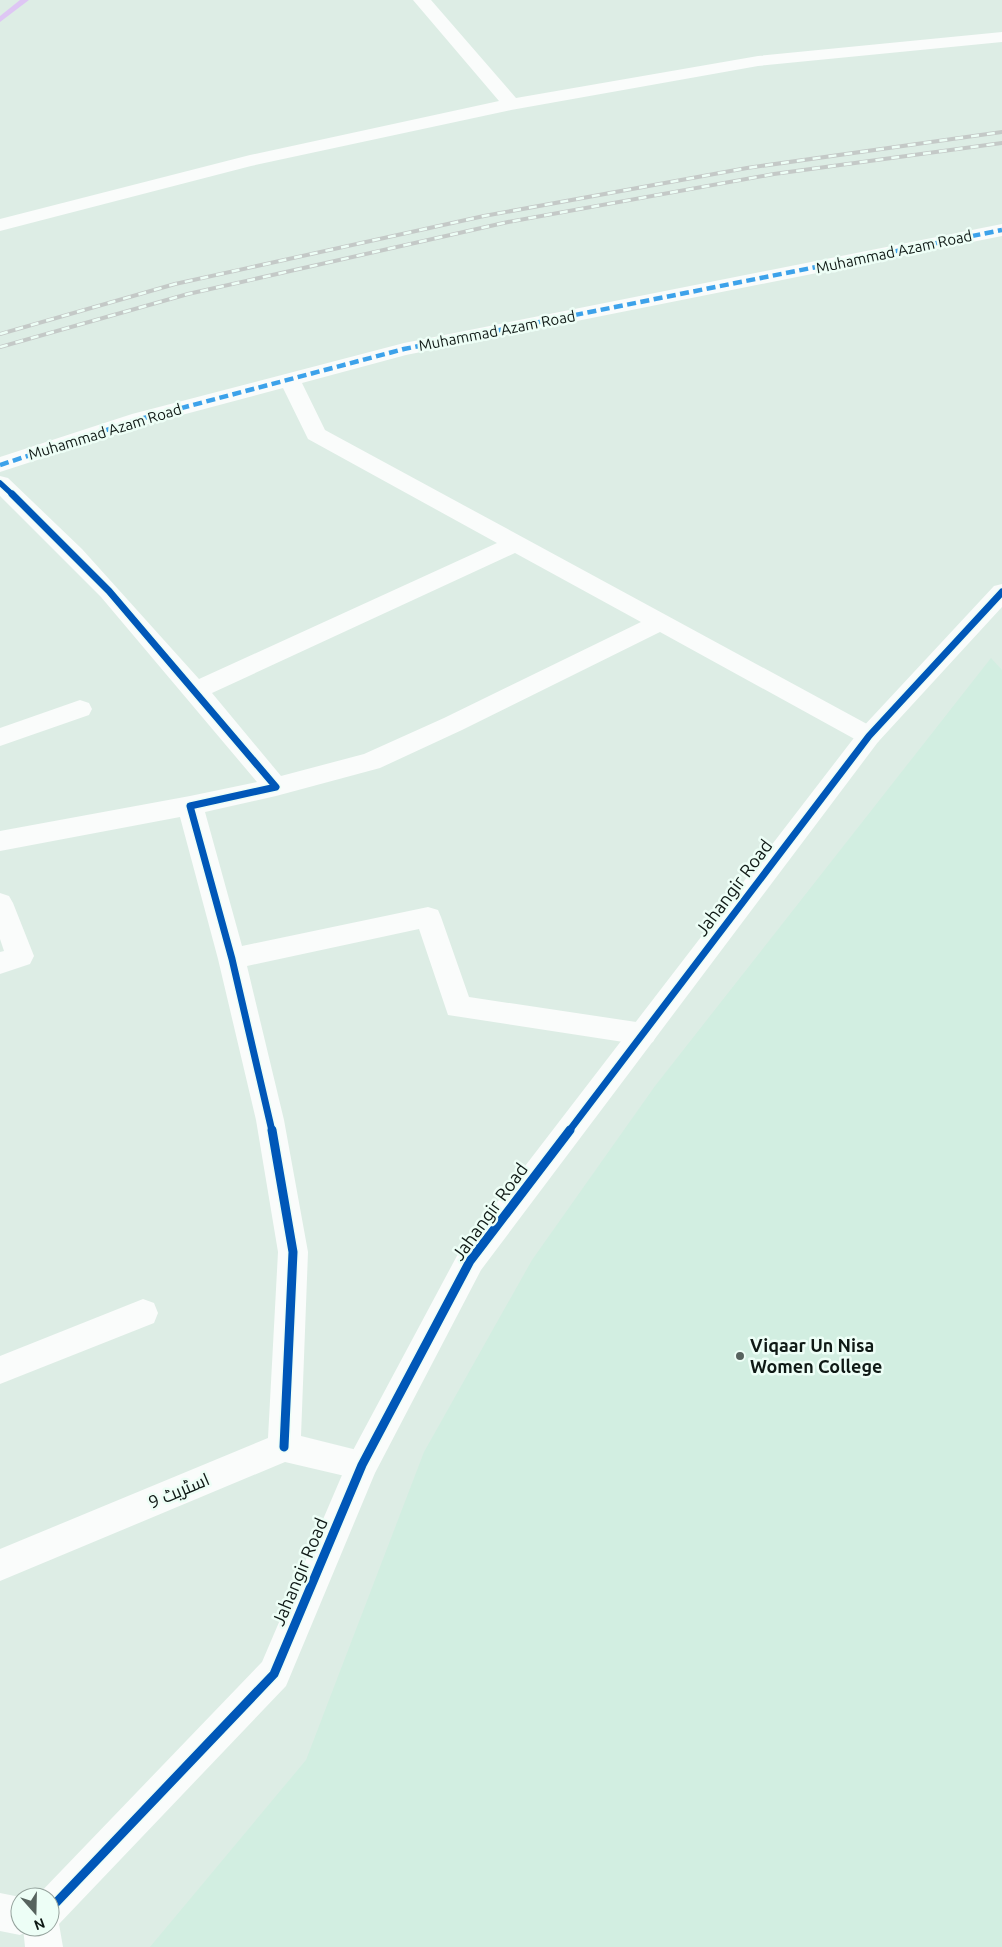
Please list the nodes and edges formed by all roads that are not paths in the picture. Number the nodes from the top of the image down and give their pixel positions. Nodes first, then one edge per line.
1 (422, 0) edge
2 (1002, 37) edge
3 (511, 104) junction
4 (0, 225) edge
5 (1002, 230) edge
6 (290, 379) junction
7 (0, 465) edge
8 (0, 483) edge
9 (516, 543) junction
10 (1002, 592) edge
11 (661, 622) junction
12 (195, 691) junction
13 (80, 709) dead end
14 (869, 736) junction
15 (0, 737) edge
16 (276, 787) junction
17 (190, 806) junction
18 (0, 841) edge
19 (0, 904) edge
20 (232, 959) junction
21 (0, 963) edge
22 (643, 1034) junction
23 (143, 1313) dead end
24 (0, 1370) edge
25 (284, 1447) junction
26 (362, 1465) junction
27 (0, 1565) edge
28 (60, 1899) edge

1 - 3 street
2 - 3 street
3 - 4 street
5 - 6 street, Muhammad Azam Road
6 - 7 street, Muhammad Azam Road
6 - 9 street
8 - 12 street
9 - 11 street
9 - 12 street
10 - 14 street, Jahangir Road
11 - 14 street
11 - 16 street
12 - 16 street
13 - 15 street
14 - 22 street, Jahangir Road
16 - 17 street
17 - 18 street
17 - 20 street
19 - 21 street
20 - 22 street
20 - 25 street
22 - 26 street, Jahangir Road
23 - 24 street
25 - 26 street
25 - 27 street, اسٹریٹ 9
26 - 28 street, Jahangir Road

